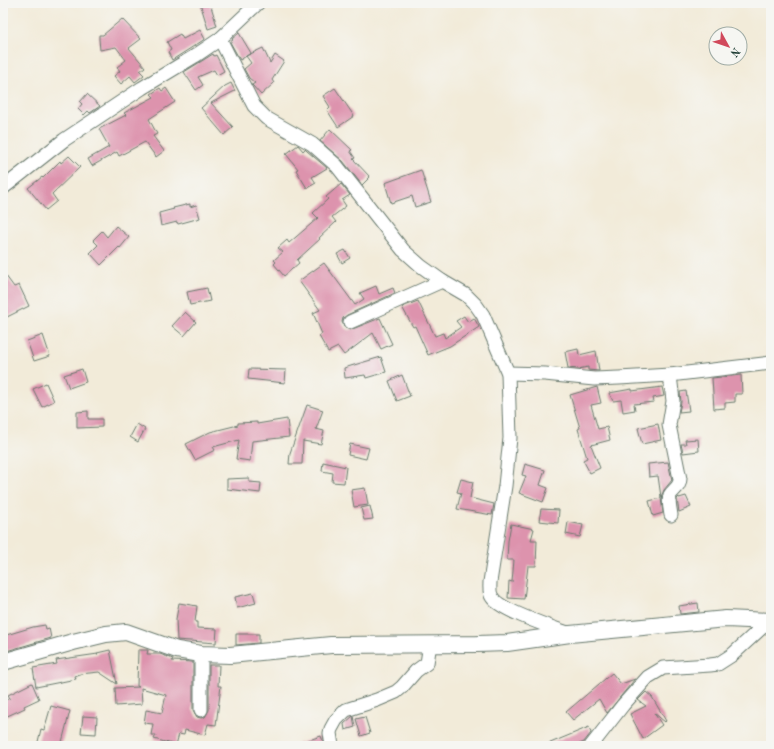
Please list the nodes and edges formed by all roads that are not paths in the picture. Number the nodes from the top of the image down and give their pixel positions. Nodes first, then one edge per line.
1 (258, 3) edge
2 (220, 39) junction
3 (3, 188) edge
4 (442, 281) junction
5 (350, 322) dead end
6 (771, 364) edge
7 (508, 372) junction
8 (670, 375) junction
9 (671, 515) dead end
10 (770, 621) edge
11 (570, 634) junction
12 (430, 644) junction
13 (201, 654) junction
14 (3, 662) edge
15 (201, 710) dead end
16 (332, 746) edge
17 (591, 746) edge

1 - 2 street
2 - 3 street
2 - 4 street
4 - 5 street
4 - 7 street
6 - 8 street
7 - 8 street
7 - 11 street
8 - 9 street
10 - 11 street
10 - 17 street
11 - 12 street
12 - 13 street
12 - 16 street
13 - 14 street
13 - 15 street

